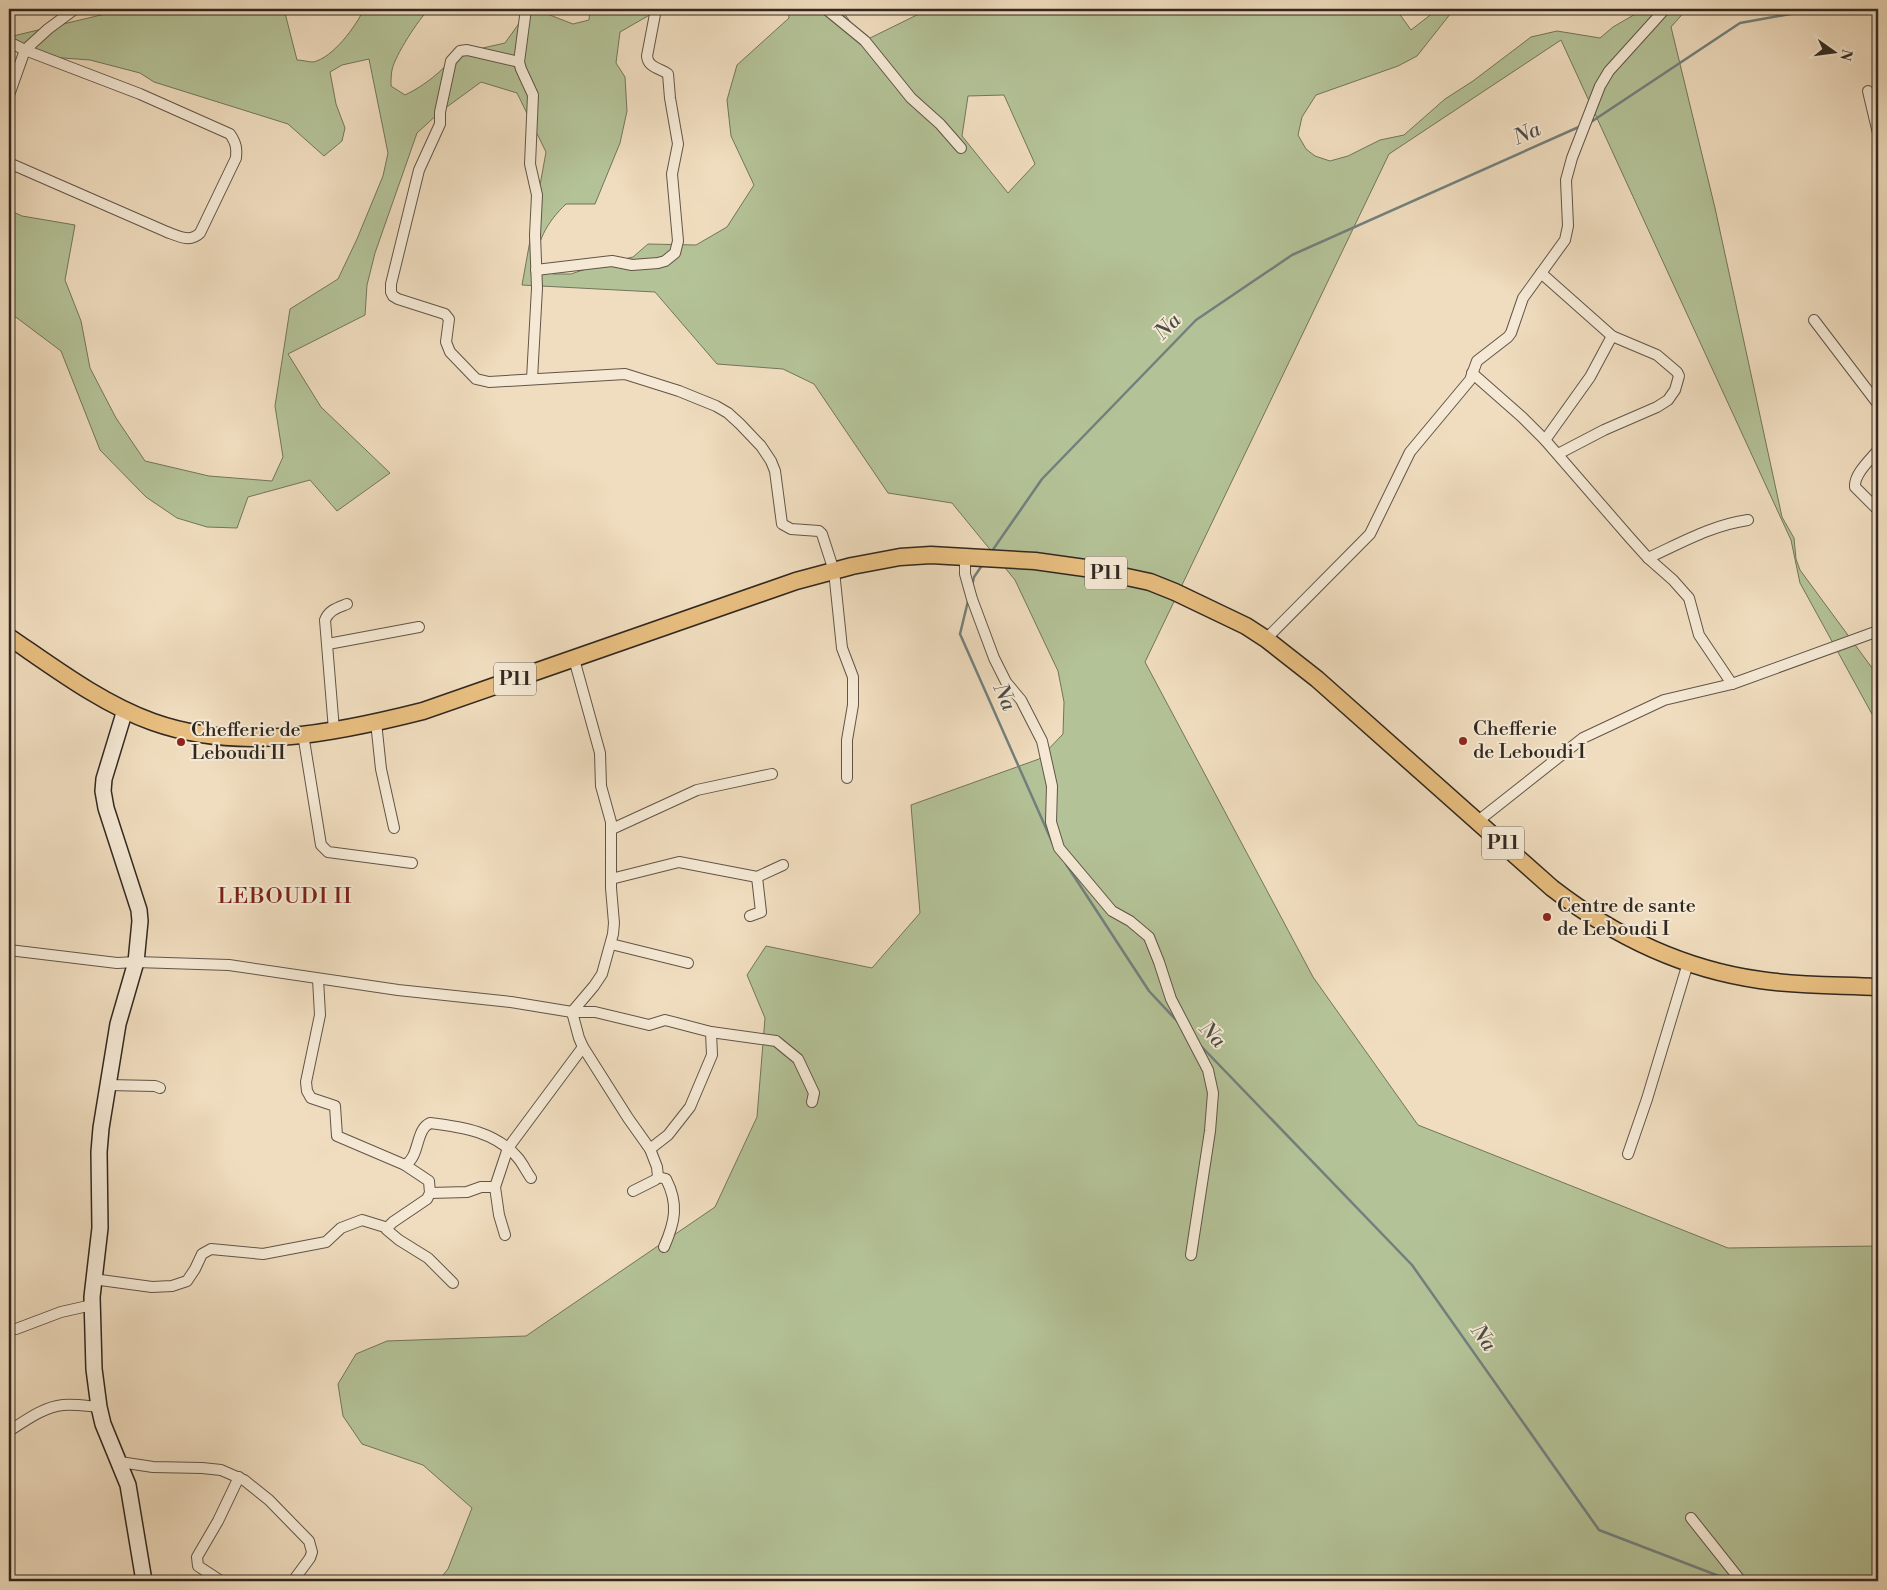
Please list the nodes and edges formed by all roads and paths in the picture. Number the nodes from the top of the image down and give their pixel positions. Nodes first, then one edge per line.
1 (75, 9) edge
2 (526, 9) edge
3 (656, 9) edge
4 (826, 9) edge
5 (1665, 9) edge
6 (9, 42) edge
7 (25, 50) junction
8 (519, 62) junction
9 (1868, 91) dead end
10 (9, 95) edge
11 (1878, 133) edge
12 (961, 148) dead end
13 (9, 163) edge
14 (536, 270) junction
15 (1541, 273) junction
16 (1814, 320) dead end
17 (1612, 336) junction
18 (1472, 374) junction
19 (532, 379) junction
20 (1878, 404) edge
21 (1546, 440) junction
22 (1878, 450) edge
23 (1558, 454) junction
24 (1878, 510) edge
25 (1748, 520) dead end
26 (965, 556) junction
27 (1648, 558) junction
28 (834, 571) junction
29 (347, 604) dead end
30 (419, 627) dead end
31 (1878, 631) edge
32 (9, 637) edge
33 (1266, 639) junction
34 (328, 644) junction
35 (574, 659) junction
36 (1732, 684) junction
37 (125, 710) junction
38 (376, 722) junction
39 (334, 730) junction
40 (303, 734) junction
41 (772, 774) dead end
42 (848, 778) dead end
43 (1478, 821) junction
44 (394, 828) dead end
45 (612, 830) junction
46 (412, 863) dead end
47 (783, 866) dead end
48 (757, 877) junction
49 (611, 879) junction
50 (750, 916) dead end
51 (611, 944) junction
52 (9, 950) edge
53 (136, 962) junction
54 (688, 963) dead end
55 (1688, 963) junction
56 (318, 979) junction
57 (1878, 987) edge
58 (572, 1012) junction
59 (711, 1032) junction
60 (583, 1047) junction
61 (108, 1085) junction
62 (160, 1088) dead end
63 (812, 1102) dead end
64 (508, 1148) junction
65 (650, 1149) junction
66 (1628, 1154) dead end
67 (404, 1164) junction
68 (658, 1177) junction
69 (530, 1178) dead end
70 (495, 1187) junction
71 (634, 1191) dead end
72 (430, 1193) junction
73 (388, 1228) junction
74 (505, 1235) dead end
75 (664, 1247) dead end
76 (1192, 1255) dead end
77 (93, 1279) junction
78 (453, 1283) dead end
79 (92, 1305) junction
80 (16, 1329) dead end
81 (99, 1408) junction
82 (9, 1432) edge
83 (120, 1462) junction
84 (239, 1477) junction
85 (1691, 1518) dead end
86 (144, 1581) edge
87 (221, 1581) edge
88 (293, 1581) edge
89 (1741, 1581) edge

1 - 7 street
2 - 8 street
3 - 14 street
4 - 12 street
5 - 15 street
6 - 7 street
7 - 10 street
7 - 13 street
8 - 14 street
8 - 19 street
9 - 11 street
14 - 19 street
15 - 17 street
15 - 18 street
16 - 20 street
17 - 21 street
17 - 23 street
18 - 21 street
18 - 33 street
19 - 28 street
21 - 23 street
22 - 24 street
23 - 27 street
25 - 27 street
26 - 28 main road, P11
26 - 33 main road, P11
26 - 76 street
27 - 36 street
28 - 35 main road, P11
28 - 42 street
29 - 34 street
30 - 34 street
31 - 36 street
32 - 37 main road, P11
33 - 43 main road, P11
34 - 39 street
35 - 38 main road, P11
35 - 45 street
36 - 43 street
37 - 40 main road, P11
37 - 53 street
38 - 39 main road, P11
38 - 44 street
39 - 40 main road, P11
40 - 46 street
41 - 45 street
43 - 55 main road, P11
45 - 49 street
47 - 48 street
48 - 49 street
48 - 50 street
49 - 51 street
51 - 54 street
51 - 58 street
52 - 53 street
53 - 56 street
53 - 61 street
55 - 57 main road, P11
55 - 66 street
56 - 58 street
56 - 67 street
58 - 59 street
58 - 60 street
59 - 63 street
59 - 65 street
60 - 64 street
60 - 65 street
61 - 62 street
61 - 77 street
64 - 67 street
64 - 69 street
64 - 70 street
65 - 68 street
67 - 72 street
68 - 71 street
68 - 75 street
70 - 72 street
70 - 74 street
72 - 73 street
73 - 77 street
73 - 78 street
77 - 79 street
79 - 80 street
79 - 81 street
81 - 82 street
81 - 83 street
83 - 84 street
83 - 86 street
84 - 87 street
84 - 88 street
85 - 89 street

